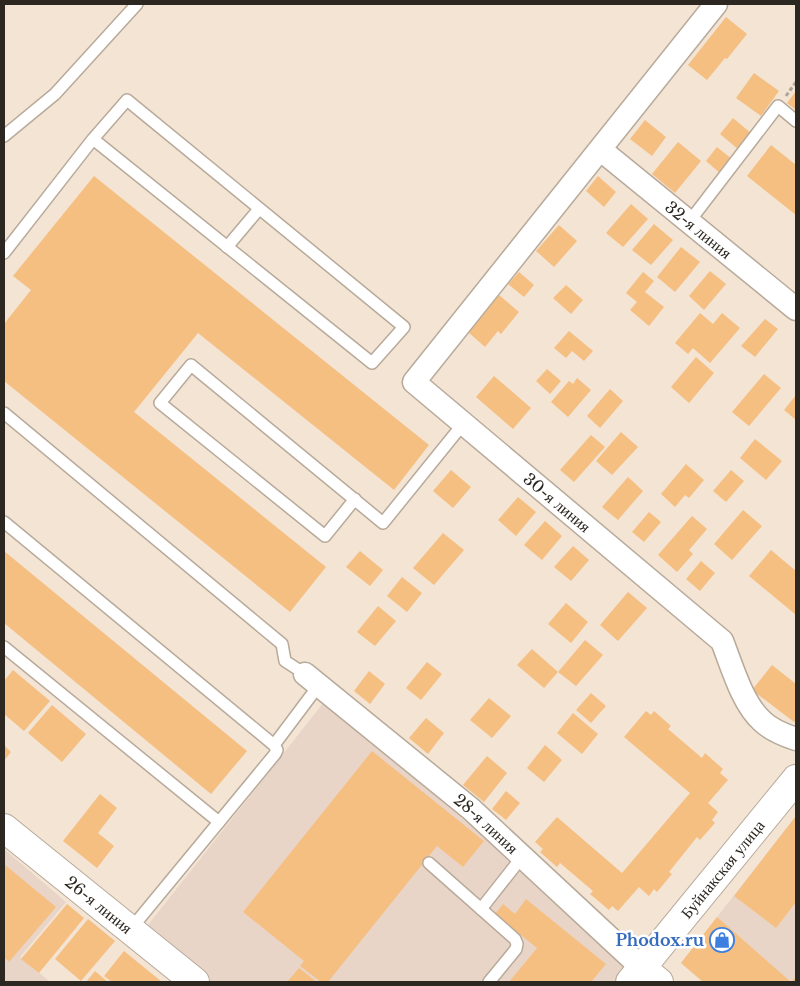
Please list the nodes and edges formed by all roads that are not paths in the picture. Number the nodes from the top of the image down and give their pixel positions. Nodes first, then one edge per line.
1 (137, 4) edge
2 (716, 4) edge
3 (796, 121) edge
4 (4, 136) edge
5 (93, 139) junction
6 (601, 150) junction
7 (259, 209) junction
8 (689, 222) junction
9 (227, 247) junction
10 (4, 253) edge
11 (796, 309) edge
12 (4, 413) edge
13 (463, 424) junction
14 (354, 500) junction
15 (4, 522) edge
16 (4, 647) edge
17 (312, 679) junction
18 (796, 739) edge
19 (274, 745) junction
20 (796, 780) edge
21 (219, 822) junction
22 (4, 828) edge
23 (522, 857) junction
24 (429, 863) dead end
25 (481, 909) junction
26 (130, 930) junction
27 (644, 977) edge
28 (195, 982) edge
29 (489, 982) edge

1 - 4 lane
2 - 6 street
3 - 8 lane
5 - 7 lane
5 - 9 lane
5 - 10 lane
6 - 8 street, 32-я линия
6 - 13 street, 30-я линия
7 - 9 lane
7 - 9 lane
8 - 11 street, 32-я линия
12 - 17 lane
13 - 14 lane
13 - 18 street, 30-я линия
14 - 14 lane
15 - 19 lane
16 - 21 lane
17 - 19 lane
17 - 23 street, 28-я линия
19 - 21 lane
20 - 27 street, Буйнакская улица
21 - 26 lane
22 - 26 street, 26-я линия
23 - 25 lane
23 - 27 street, 28-я линия
24 - 25 lane
25 - 29 lane
26 - 28 street, 26-я линия

